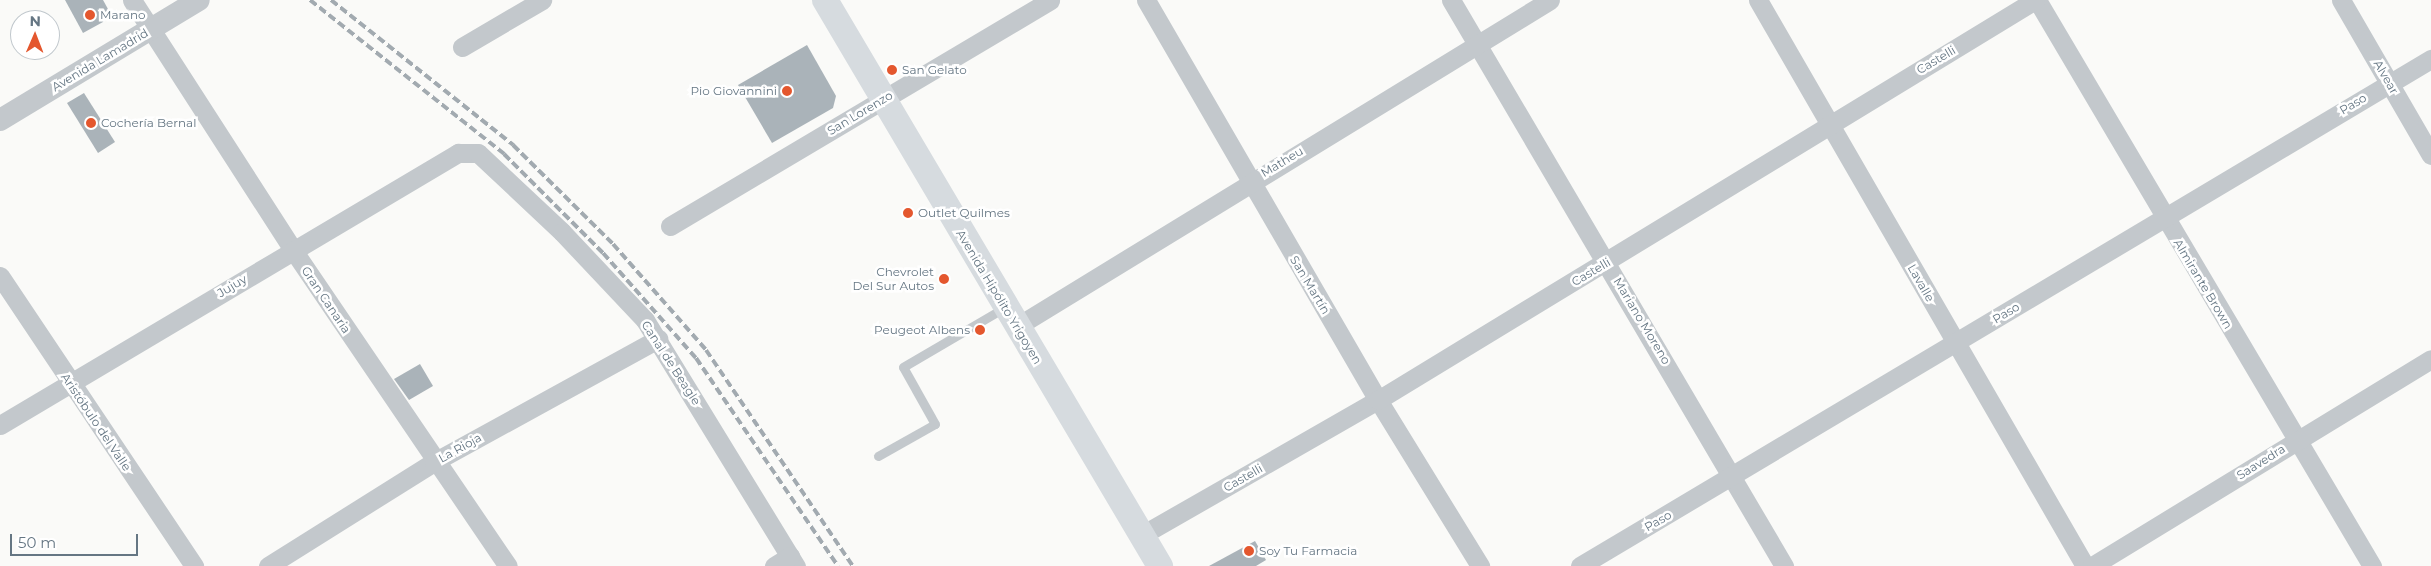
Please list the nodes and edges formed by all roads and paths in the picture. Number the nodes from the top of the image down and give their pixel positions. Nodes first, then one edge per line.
1 (132, 0) edge
2 (199, 0) edge
3 (542, 0) edge
4 (825, 0) edge
5 (1050, 0) edge
6 (1146, 0) edge
7 (1451, 0) edge
8 (1550, 0) edge
9 (1758, 0) edge
10 (2036, 0) edge
11 (2341, 0) edge
12 (152, 29) junction
13 (1477, 46) junction
14 (462, 47) dead end
15 (2431, 59) edge
16 (2389, 83) junction
17 (883, 99) junction
18 (0, 120) edge
19 (1829, 124) junction
20 (467, 151) joint
21 (2431, 155) edge
22 (1248, 181) junction
23 (2163, 217) junction
24 (670, 226) dead end
25 (293, 250) junction
26 (1607, 263) junction
27 (0, 276) edge
28 (1010, 317) junction
29 (658, 339) junction
30 (1955, 344) junction
31 (2431, 359) edge
32 (70, 383) junction
33 (1378, 400) junction
34 (0, 425) edge
35 (2298, 439) junction
36 (878, 456) dead end
37 (434, 462) junction
38 (1734, 477) junction
39 (1142, 535) junction
40 (793, 561) edge
41 (194, 566) edge
42 (268, 566) edge
43 (508, 566) edge
44 (774, 566) edge
45 (1160, 566) edge
46 (1480, 566) edge
47 (1580, 566) edge
48 (1784, 566) edge
49 (2085, 566) edge
50 (2092, 566) edge
51 (2372, 566) edge

1 - 12 street, Gran Canaria
2 - 12 street, Avenida Lamadrid
3 - 14 street
4 - 17 main road, Avenida Hipólito Yrigoyen
5 - 17 street, San Lorenzo
6 - 22 street, San Martín
7 - 13 street, Mariano Moreno
8 - 13 street, Matheu
9 - 19 street, Lavalle
10 - 19 street, Castelli
10 - 23 street, Almirante Brown
11 - 16 street, Alvear
12 - 18 street, Avenida Lamadrid
12 - 25 street, Gran Canaria
13 - 22 street, Matheu
13 - 26 street, Mariano Moreno
15 - 16 street, Paso
16 - 21 street, Alvear
16 - 23 street, Paso
17 - 24 street, San Lorenzo
17 - 28 main road, Avenida Hipólito Yrigoyen
19 - 26 street, Castelli
19 - 30 street, Lavalle
20 - 25 street, Jujuy
20 - 29 street, Canal de Beagle
22 - 28 street, Matheu
22 - 33 street, San Martín
23 - 30 street, Paso
23 - 35 street, Almirante Brown
25 - 32 street, Jujuy
25 - 37 street, Gran Canaria
26 - 33 street, Castelli
26 - 38 street, Mariano Moreno
27 - 32 street, Aristóbulo del Valle
28 - 36 lane
28 - 39 main road, Avenida Hipólito Yrigoyen
29 - 37 street, La Rioja
29 - 40 street, Canal de Beagle
30 - 38 street, Paso
30 - 49 street, Lavalle
31 - 35 street, Saavedra
32 - 34 street, Jujuy
32 - 41 street, Aristóbulo del Valle
33 - 39 street, Castelli
33 - 46 street, San Martín
35 - 50 street, Saavedra
35 - 51 street, Almirante Brown
37 - 42 street, La Rioja
37 - 43 street, Gran Canaria
38 - 47 street, Paso
38 - 48 street, Mariano Moreno
39 - 45 main road, Avenida Hipólito Yrigoyen
40 - 44 street

